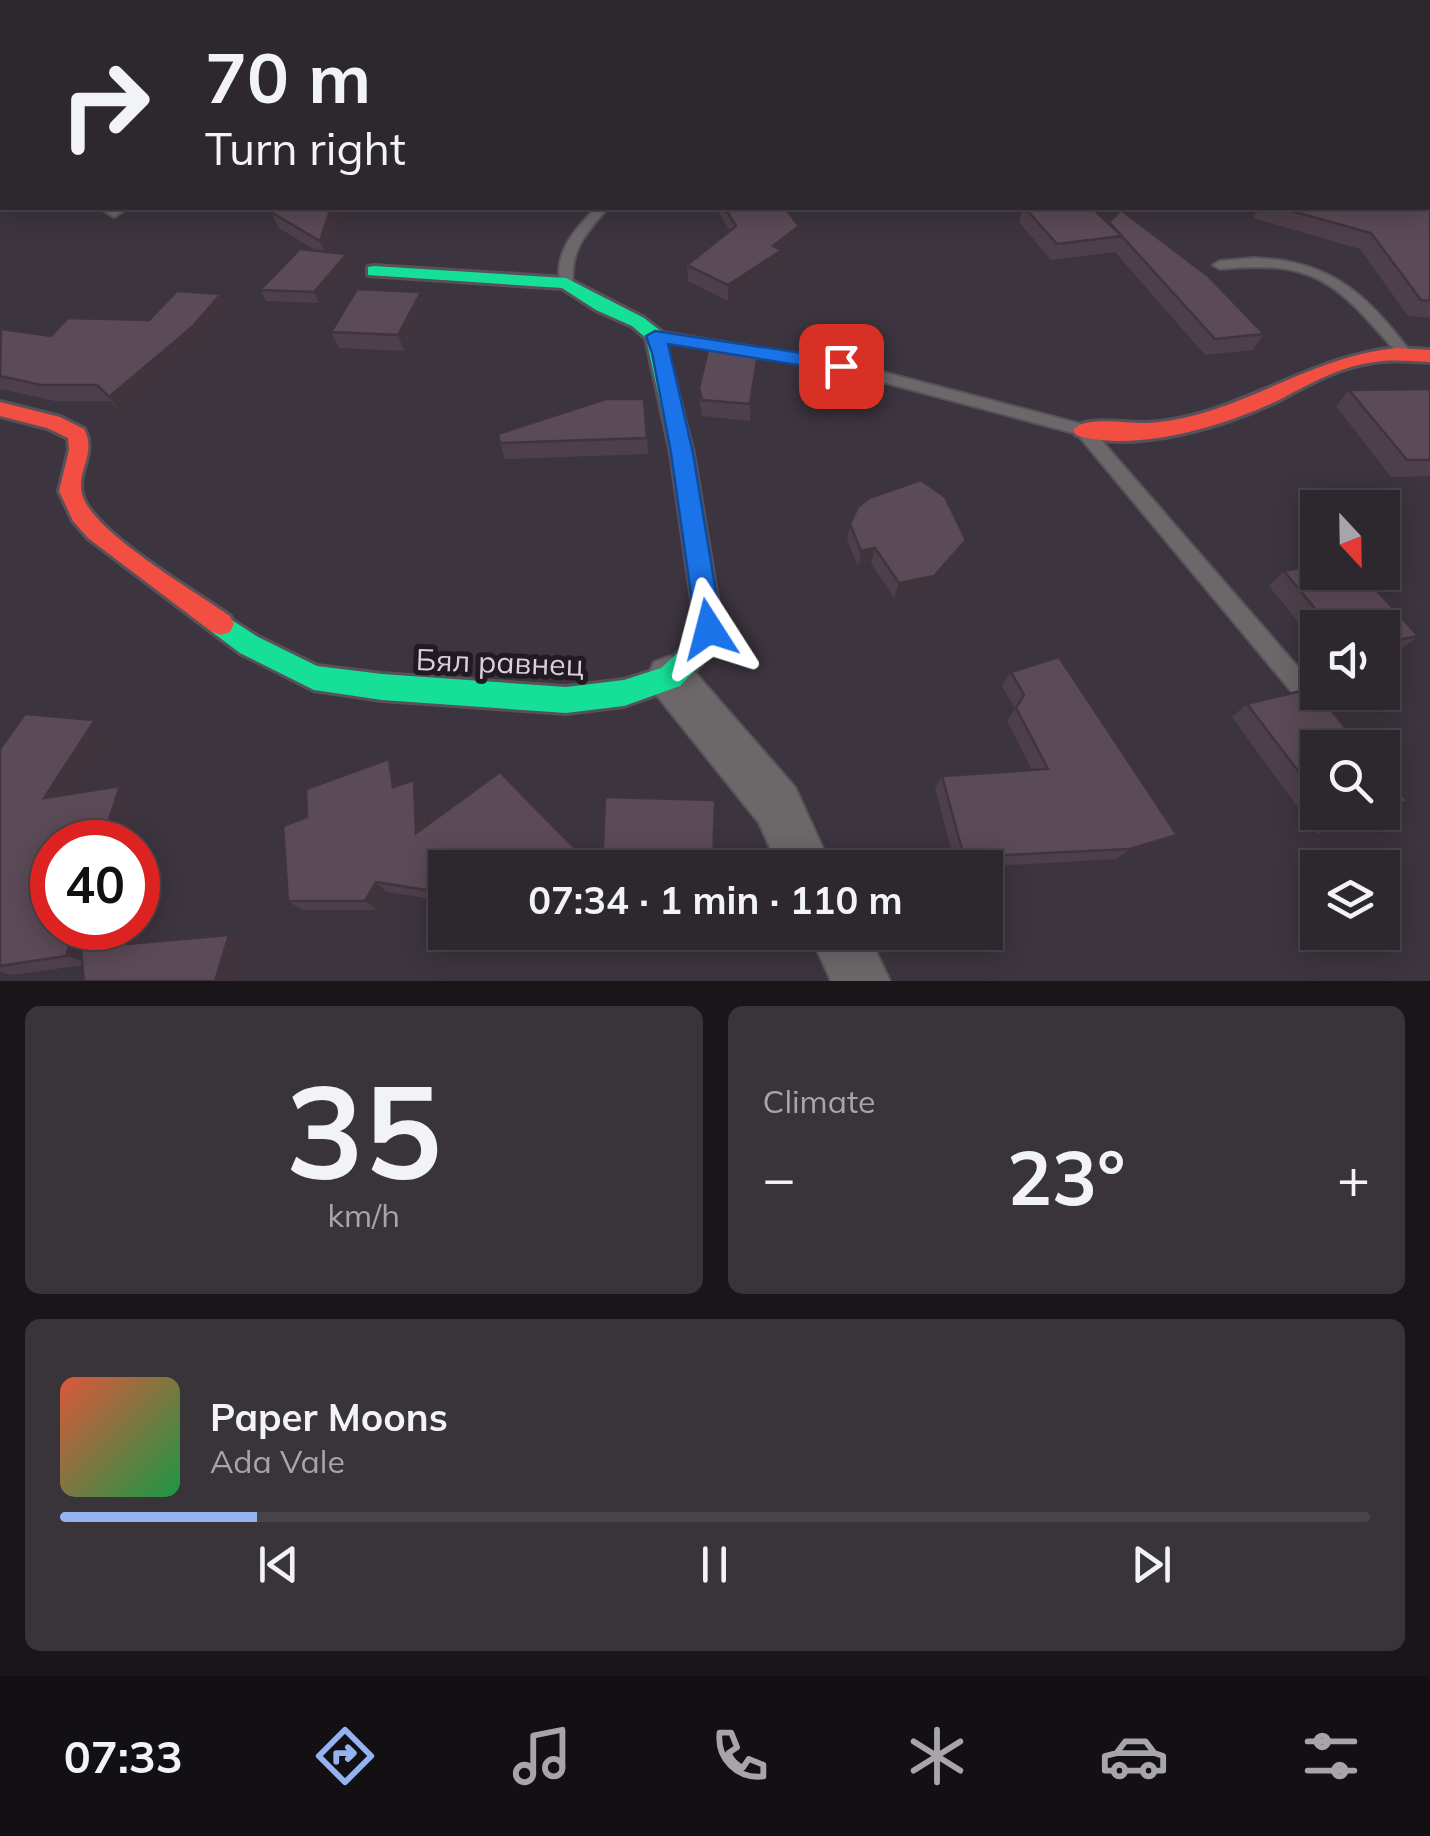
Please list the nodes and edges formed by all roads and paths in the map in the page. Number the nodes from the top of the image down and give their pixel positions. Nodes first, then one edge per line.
1 (600, 210) edge
2 (1220, 265) dead end
3 (374, 270) dead end
4 (566, 282) junction
5 (655, 336) junction
6 (1402, 350) junction
7 (1430, 356) edge
8 (0, 409) edge
9 (1083, 430) junction
10 (670, 677) junction
11 (1300, 684) edge
12 (797, 850) edge
13 (846, 950) edge
14 (860, 981) edge

1 - 4 lane
2 - 6 lane
3 - 4 street
4 - 5 street
5 - 9 lane
5 - 10 street
6 - 7 street
6 - 9 street
8 - 10 street, Бял равнец
9 - 11 lane
10 - 12 street
13 - 14 street

